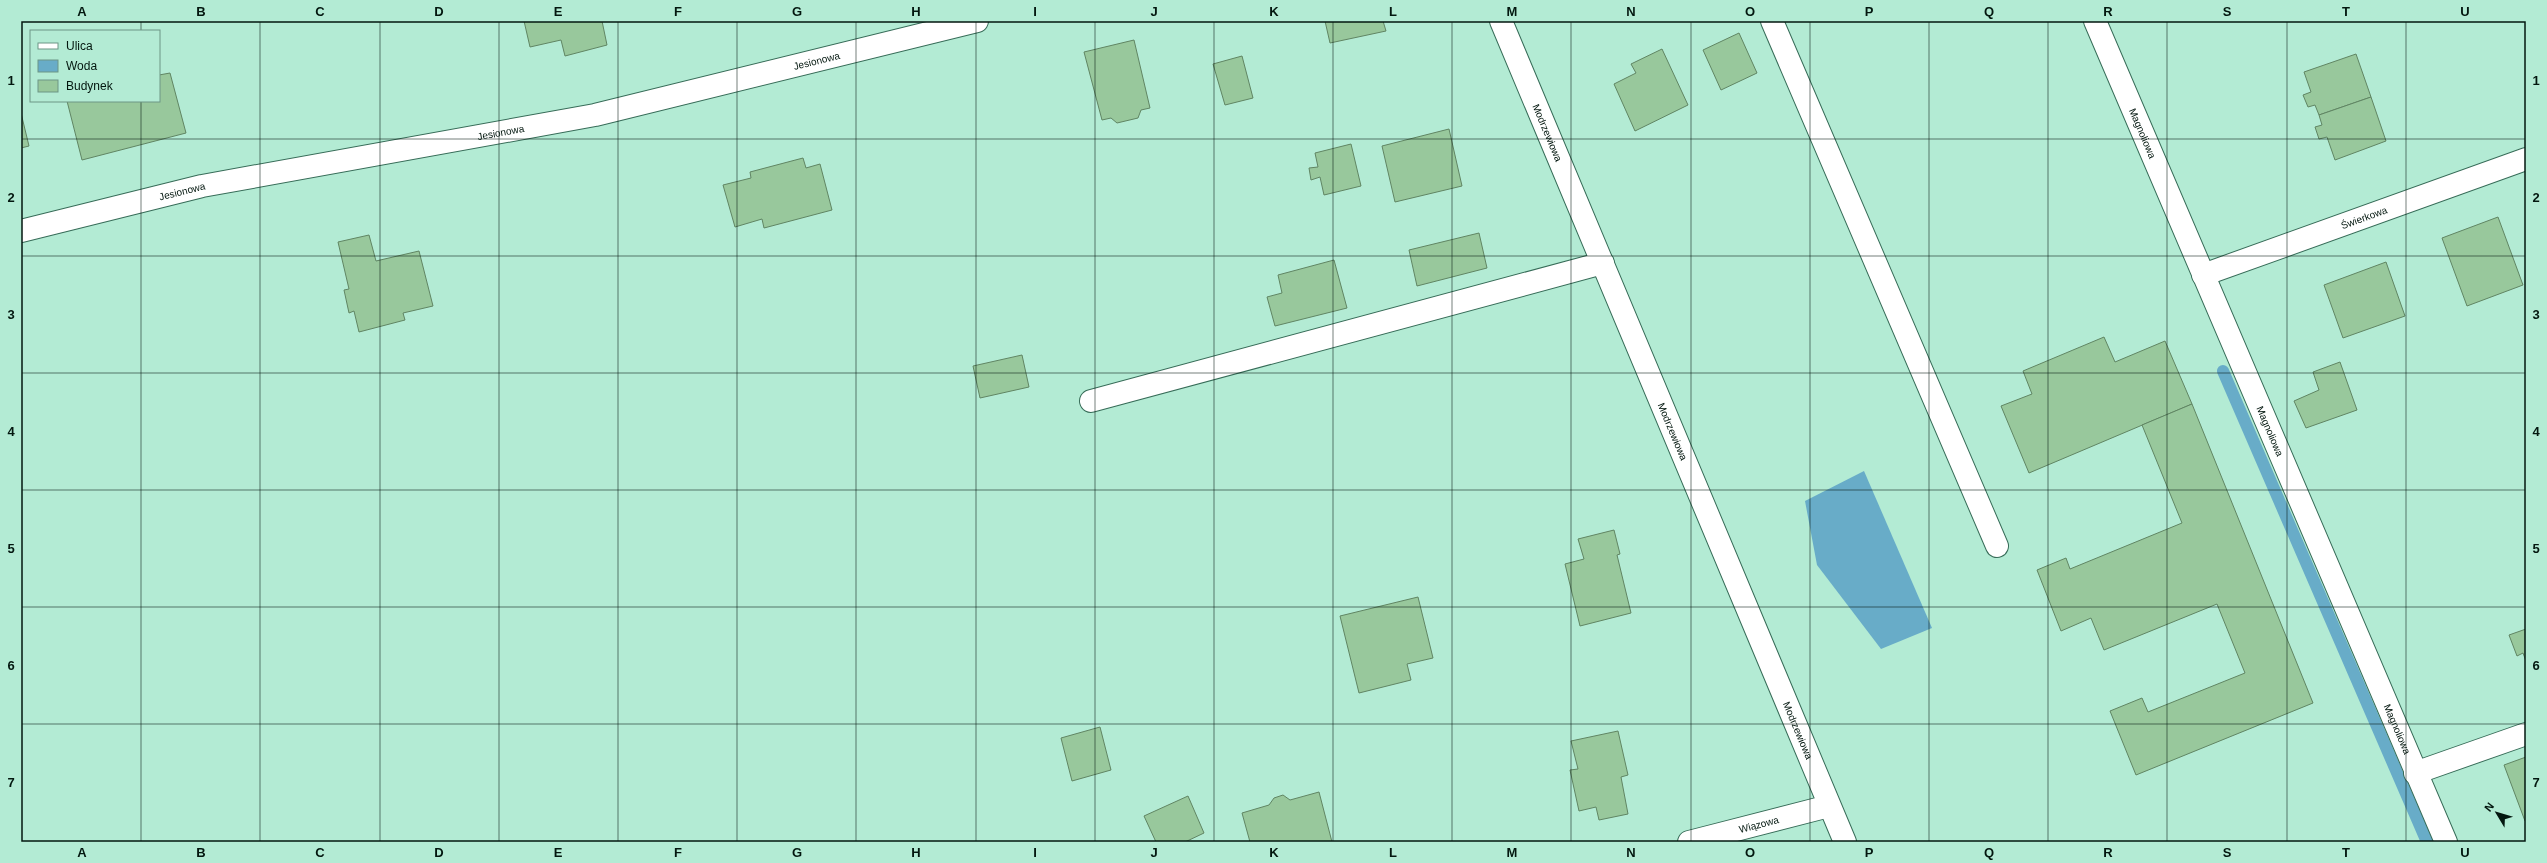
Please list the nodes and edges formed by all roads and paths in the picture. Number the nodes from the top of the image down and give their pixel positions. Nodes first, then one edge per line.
1 (977, 21) edge
2 (1501, 21) edge
3 (1772, 21) edge
4 (2095, 21) edge
5 (2526, 159) edge
6 (21, 231) edge
7 (1603, 264) junction
8 (2203, 274) junction
9 (1091, 401) dead end
10 (1997, 546) dead end
11 (2526, 734) edge
12 (2415, 773) junction
13 (1829, 806) junction
14 (1688, 842) edge
15 (1845, 842) edge
16 (2446, 842) edge

1 - 6 street, Jesionowa
2 - 7 street, Modrzewiowa
3 - 10 street
4 - 8 street, Magnoliowa
5 - 8 street, Świerkowa
7 - 9 street
7 - 13 street, Modrzewiowa
8 - 12 street, Magnoliowa
11 - 12 street
12 - 16 street, Magnoliowa
13 - 14 street, Wiązowa
13 - 15 street, Modrzewiowa

